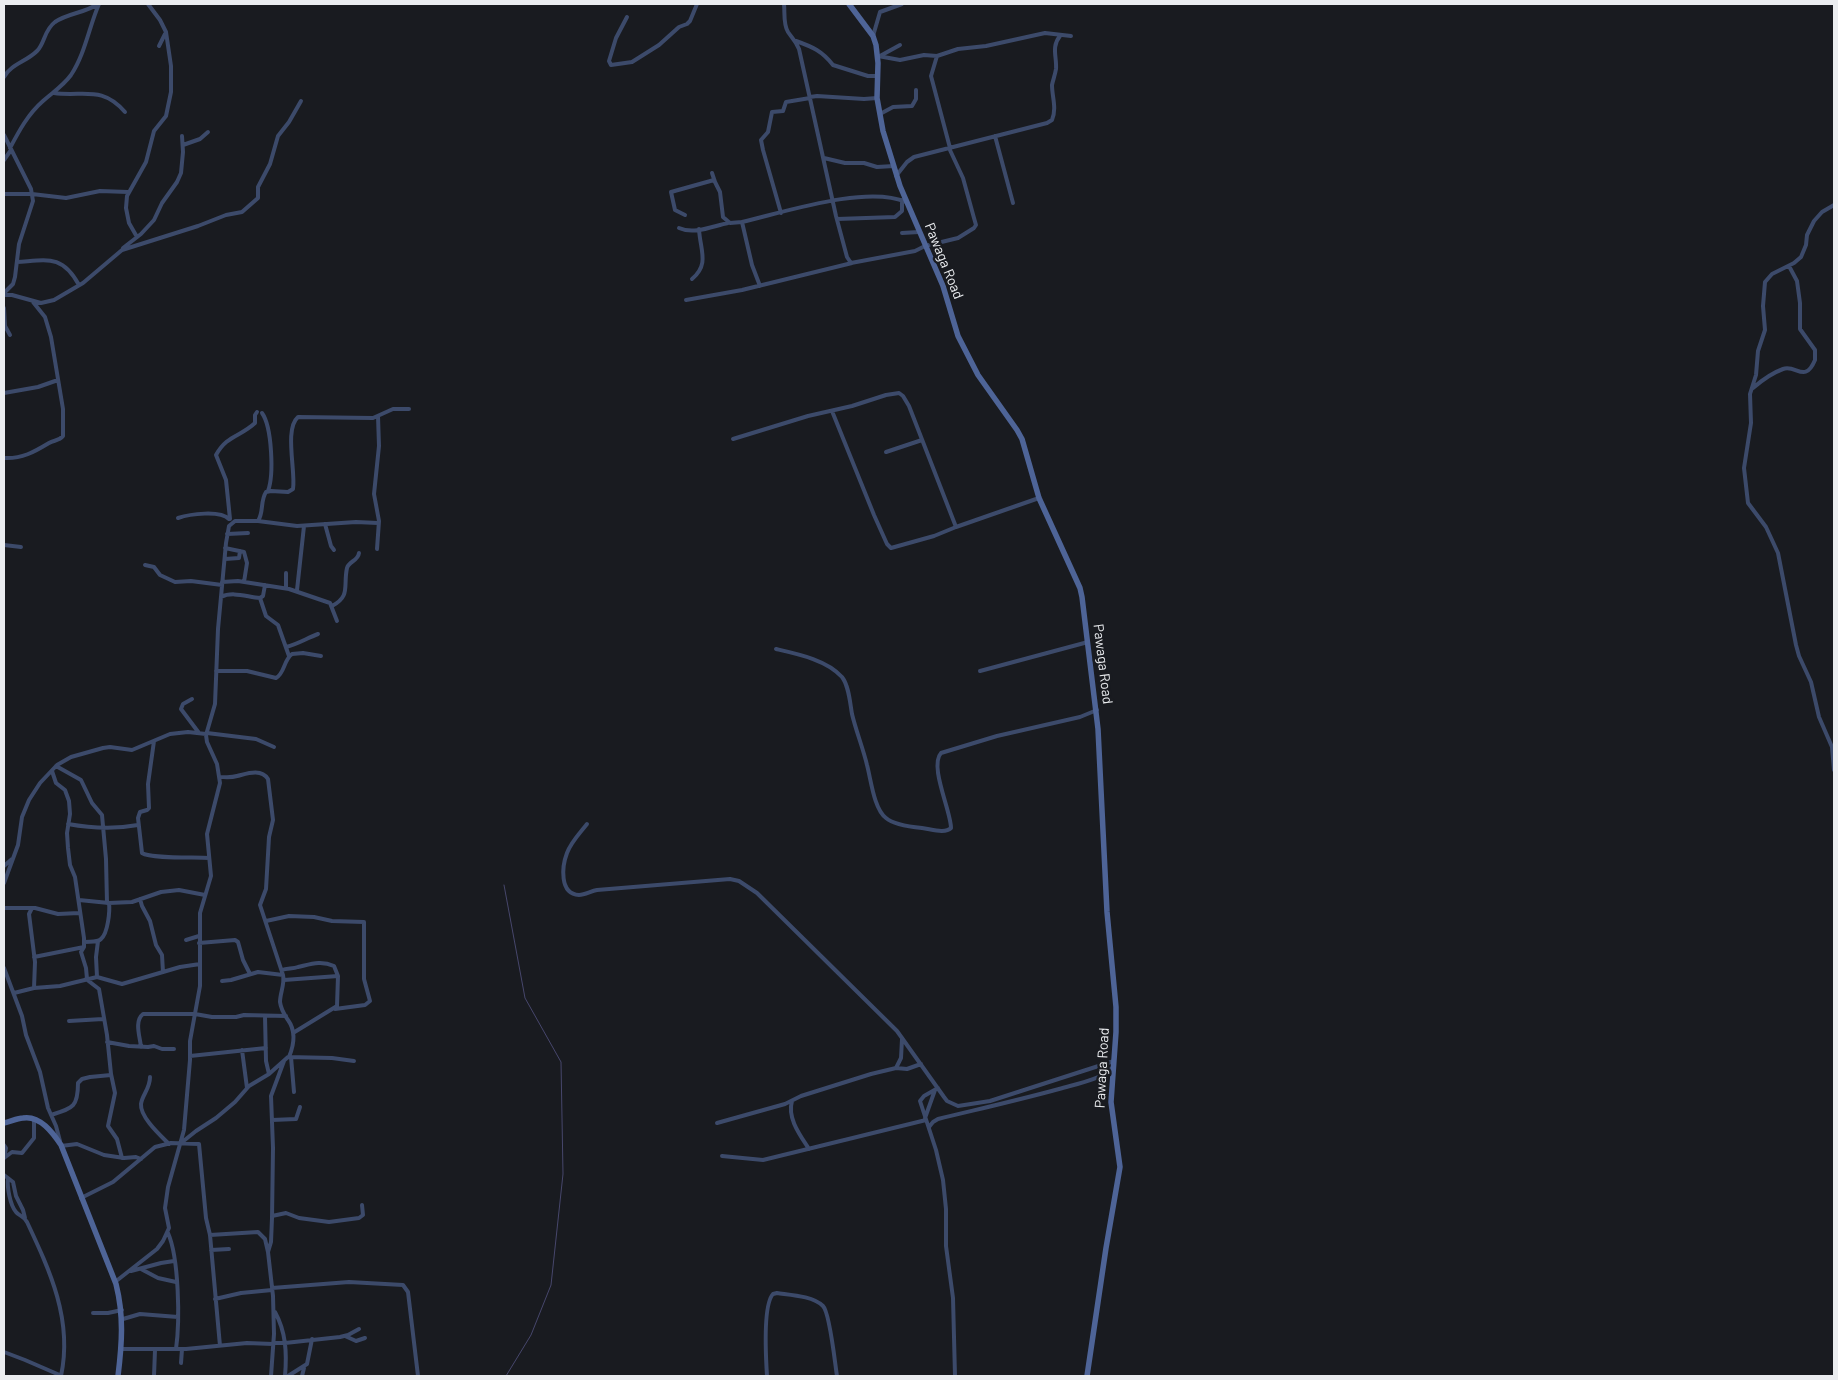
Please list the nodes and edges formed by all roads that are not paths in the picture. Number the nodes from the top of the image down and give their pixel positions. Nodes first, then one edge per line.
1 (99, 4) edge
2 (148, 4) edge
3 (698, 4) edge
4 (784, 4) edge
5 (849, 4) edge
6 (902, 4) edge
7 (627, 17) dead end
8 (166, 32) junction
9 (872, 36) junction
10 (1060, 36) junction
11 (1071, 36) dead end
12 (796, 41) junction
13 (900, 45) dead end
14 (159, 46) dead end
15 (879, 56) junction
16 (937, 56) junction
17 (878, 76) junction
18 (4, 77) edge
19 (916, 90) dead end
20 (54, 93) junction
21 (810, 97) junction
22 (878, 98) junction
23 (301, 101) dead end
24 (124, 112) dead end
25 (880, 114) junction
26 (208, 132) dead end
27 (4, 135) edge
28 (182, 136) dead end
29 (995, 136) junction
30 (182, 145) junction
31 (4, 148) edge
32 (10, 148) junction
33 (949, 148) junction
34 (824, 158) junction
35 (4, 160) edge
36 (894, 166) junction
37 (712, 173) dead end
38 (896, 176) junction
39 (714, 180) junction
40 (128, 192) junction
41 (4, 194) edge
42 (32, 194) junction
43 (833, 200) junction
44 (904, 201) junction
45 (1013, 203) dead end
46 (1834, 205) edge
47 (781, 213) junction
48 (685, 215) dead end
49 (837, 219) junction
50 (742, 222) junction
51 (728, 223) junction
52 (679, 228) dead end
53 (699, 230) junction
54 (919, 232) junction
55 (902, 233) dead end
56 (137, 237) junction
57 (925, 246) junction
58 (122, 250) junction
59 (17, 262) junction
60 (853, 263) junction
61 (1789, 266) junction
62 (692, 278) dead end
63 (79, 286) junction
64 (760, 286) junction
65 (4, 294) edge
66 (686, 300) dead end
67 (33, 302) junction
68 (4, 308) edge
69 (10, 335) dead end
70 (58, 380) junction
71 (1752, 389) junction
72 (4, 393) edge
73 (409, 409) dead end
74 (832, 410) junction
75 (378, 416) junction
76 (733, 438) dead end
77 (922, 440) junction
78 (886, 452) dead end
79 (4, 458) edge
80 (268, 491) junction
81 (1039, 498) junction
82 (178, 518) dead end
83 (231, 521) junction
84 (258, 521) junction
85 (378, 523) junction
86 (326, 524) junction
87 (304, 526) junction
88 (956, 527) junction
89 (248, 533) dead end
90 (227, 534) junction
91 (4, 545) edge
92 (21, 547) dead end
93 (225, 548) junction
94 (377, 549) dead end
95 (334, 550) dead end
96 (240, 551) junction
97 (359, 554) dead end
98 (225, 559) junction
99 (145, 565) dead end
100 (286, 573) dead end
101 (244, 582) junction
102 (222, 583) junction
103 (265, 585) junction
104 (286, 588) junction
105 (298, 590) junction
106 (221, 597) junction
107 (260, 598) junction
108 (332, 606) junction
109 (337, 621) dead end
110 (318, 634) dead end
111 (1088, 642) junction
112 (286, 647) junction
113 (776, 648) dead end
114 (289, 656) junction
115 (321, 656) dead end
116 (216, 671) junction
117 (980, 671) dead end
118 (192, 699) dead end
119 (1097, 710) junction
120 (199, 733) junction
121 (206, 733) junction
122 (154, 741) junction
123 (274, 747) dead end
124 (56, 766) junction
125 (1834, 770) edge
126 (52, 771) junction
127 (220, 777) junction
128 (68, 824) junction
129 (587, 824) dead end
130 (138, 825) junction
131 (104, 827) junction
132 (209, 858) junction
133 (12, 859) junction
134 (4, 866) edge
135 (4, 883) edge
136 (205, 894) junction
137 (140, 899) junction
138 (79, 900) junction
139 (108, 903) junction
140 (4, 908) edge
141 (32, 908) junction
142 (80, 913) junction
143 (266, 922) junction
144 (199, 936) junction
145 (186, 940) dead end
146 (98, 941) junction
147 (84, 942) junction
148 (199, 943) junction
149 (84, 947) junction
150 (34, 957) junction
151 (200, 964) junction
152 (4, 968) edge
153 (282, 970) junction
154 (163, 972) junction
155 (250, 974) junction
156 (338, 976) junction
157 (96, 977) junction
158 (284, 978) junction
159 (86, 979) junction
160 (222, 981) dead end
161 (34, 988) junction
162 (14, 993) junction
163 (335, 1008) junction
164 (195, 1014) junction
165 (265, 1016) junction
166 (286, 1016) junction
167 (103, 1019) junction
168 (68, 1021) dead end
169 (293, 1033) junction
170 (902, 1037) junction
171 (108, 1042) junction
172 (141, 1047) junction
173 (266, 1048) junction
174 (174, 1049) dead end
175 (242, 1050) junction
176 (190, 1056) junction
177 (290, 1057) junction
178 (284, 1061) junction
179 (354, 1061) dead end
180 (921, 1064) junction
181 (1114, 1064) junction
182 (896, 1068) junction
183 (269, 1074) junction
184 (111, 1075) junction
185 (150, 1077) dead end
186 (247, 1088) junction
187 (937, 1089) junction
188 (294, 1092) dead end
189 (792, 1101) junction
190 (300, 1107) dead end
191 (51, 1115) junction
192 (926, 1119) junction
193 (34, 1120) junction
194 (272, 1120) junction
195 (4, 1123) edge
196 (716, 1123) dead end
197 (929, 1127) junction
198 (181, 1143) junction
199 (169, 1144) junction
200 (4, 1145) edge
201 (61, 1146) junction
202 (809, 1149) junction
203 (722, 1156) dead end
204 (4, 1158) edge
205 (122, 1158) junction
206 (141, 1159) junction
207 (4, 1175) edge
208 (8, 1179) junction
209 (81, 1198) junction
210 (362, 1205) dead end
211 (272, 1216) junction
212 (26, 1220) junction
213 (168, 1232) junction
214 (210, 1235) junction
215 (229, 1248) dead end
216 (211, 1250) junction
217 (268, 1252) junction
218 (174, 1261) junction
219 (141, 1269) junction
220 (129, 1272) junction
221 (115, 1282) junction
222 (176, 1282) junction
223 (272, 1289) junction
224 (215, 1299) junction
225 (122, 1310) junction
226 (274, 1310) junction
227 (93, 1313) dead end
228 (178, 1317) junction
229 (122, 1319) junction
230 (359, 1329) dead end
231 (345, 1336) junction
232 (365, 1338) dead end
233 (312, 1340) junction
234 (285, 1343) junction
235 (273, 1344) junction
236 (220, 1346) junction
237 (121, 1349) junction
238 (182, 1349) junction
239 (155, 1350) junction
240 (176, 1350) junction
241 (4, 1352) edge
242 (181, 1363) dead end
243 (304, 1368) junction
244 (61, 1376) edge
245 (118, 1376) edge
246 (154, 1376) edge
247 (271, 1376) edge
248 (286, 1376) edge
249 (302, 1376) edge
250 (418, 1376) edge
251 (766, 1376) edge
252 (837, 1376) edge
253 (955, 1376) edge
254 (1088, 1376) edge

1 - 18 street
1 - 20 street
2 - 8 street
3 - 7 street
4 - 12 street
5 - 9 main road, Pawaga Road
6 - 9 street
8 - 14 street
8 - 40 street
9 - 15 main road, Pawaga Road
10 - 11 street
10 - 16 street
10 - 29 street
12 - 17 street
12 - 21 street
13 - 15 street
15 - 16 street
15 - 17 main road, Pawaga Road
16 - 33 street
17 - 22 main road, Pawaga Road
19 - 25 street
20 - 24 street
20 - 32 street
21 - 22 street
21 - 34 street
21 - 47 street
22 - 25 main road, Pawaga Road
23 - 58 street
25 - 36 main road, Pawaga Road
26 - 30 street
27 - 32 street
28 - 30 street
29 - 33 street
29 - 45 street
30 - 56 street
31 - 32 street
32 - 35 street
32 - 42 street
33 - 38 street
33 - 57 street
34 - 36 street
34 - 43 street
36 - 38 main road, Pawaga Road
37 - 39 street
38 - 44 main road, Pawaga Road
39 - 48 street
39 - 51 street
40 - 42 street
40 - 56 street
41 - 42 street
42 - 59 street
43 - 44 street
43 - 47 street
43 - 49 street
44 - 49 street
44 - 54 main road, Pawaga Road
46 - 61 street
47 - 50 street
49 - 60 street
50 - 51 street
50 - 64 street
51 - 53 street
52 - 53 street
53 - 62 street
54 - 55 street
54 - 57 main road, Pawaga Road
56 - 58 street
57 - 60 street
57 - 81 main road, Pawaga Road
58 - 63 street
59 - 63 street
59 - 65 street
60 - 64 street
61 - 71 street
61 - 71 street
63 - 67 street
64 - 66 street
65 - 67 street
67 - 70 street
68 - 69 street
70 - 72 street
70 - 79 street
71 - 125 street
73 - 75 street
74 - 76 street
74 - 77 street
74 - 88 street
75 - 80 street
75 - 85 street
77 - 78 street
77 - 88 street
80 - 83 street
80 - 84 street
81 - 88 street
81 - 111 main road, Pawaga Road
82 - 83 street
83 - 84 street
83 - 90 street
84 - 87 street
85 - 86 street
85 - 94 street
86 - 87 street
86 - 95 street
87 - 105 street
89 - 90 street
90 - 93 street
91 - 92 street
93 - 96 street
93 - 98 street
96 - 98 street
96 - 101 street
97 - 108 street
98 - 102 street
99 - 102 street
100 - 104 street
101 - 102 street
101 - 103 street
102 - 106 street
103 - 104 street
103 - 107 street
104 - 105 street
105 - 108 street
106 - 107 street
106 - 116 street
107 - 112 street
108 - 109 street
110 - 112 street
111 - 117 street
111 - 119 main road, Pawaga Road
112 - 114 street
113 - 119 street
114 - 115 street
114 - 116 street
116 - 121 street
118 - 120 street
119 - 181 main road, Pawaga Road
120 - 121 street
120 - 122 street
121 - 123 street
121 - 127 street
122 - 124 street
122 - 130 street
124 - 126 street
124 - 131 street
126 - 128 street
126 - 133 street
127 - 132 street
127 - 143 street
128 - 131 street
128 - 138 street
129 - 170 street
130 - 131 street
130 - 132 street
131 - 139 street
132 - 136 street
133 - 134 street
133 - 135 street
136 - 137 street
136 - 144 street
137 - 139 street
137 - 154 street
138 - 139 street
138 - 142 street
139 - 146 street
140 - 141 street
141 - 142 street
141 - 150 street
142 - 147 street
143 - 153 street
143 - 163 street
144 - 145 street
144 - 148 street
146 - 147 street
146 - 157 street
147 - 149 street
148 - 151 street
148 - 155 street
149 - 150 street
149 - 159 street
150 - 161 street
151 - 154 street
151 - 164 street
152 - 162 street
153 - 156 street
153 - 158 street
154 - 157 street
155 - 158 street
155 - 160 street
156 - 158 street
156 - 163 street
157 - 159 street
158 - 166 street
159 - 161 street
159 - 167 street
161 - 162 street
162 - 191 street
163 - 169 street
164 - 165 street
164 - 172 street
164 - 176 street
165 - 166 street
165 - 173 street
166 - 169 street
167 - 168 street
167 - 171 street
169 - 177 street
170 - 180 street
170 - 182 street
171 - 172 street
171 - 184 street
172 - 174 street
173 - 175 street
173 - 183 street
175 - 176 street
175 - 186 street
176 - 198 street
177 - 178 street
177 - 179 street
177 - 188 street
178 - 183 street
178 - 194 street
180 - 182 street
180 - 187 street
181 - 187 street
181 - 197 street
181 - 254 main road, Pawaga Road
182 - 189 street
183 - 186 street
184 - 191 street
184 - 205 street
185 - 199 street
186 - 198 street
187 - 192 street
187 - 192 street
189 - 196 street
189 - 202 street
190 - 194 street
191 - 201 street
192 - 197 street
192 - 202 street
193 - 195 main road
193 - 201 main road
193 - 204 street
194 - 211 street
197 - 253 street
198 - 199 street
198 - 213 street
198 - 214 street
199 - 206 street
200 - 204 street
201 - 205 street
201 - 209 main road
202 - 203 street
205 - 206 street
206 - 209 street
207 - 208 street
208 - 212 street
208 - 212 street
209 - 221 main road
210 - 211 street
211 - 217 street
212 - 244 street
213 - 218 street
213 - 220 street
214 - 216 street
214 - 217 street
215 - 216 street
216 - 224 street
217 - 223 street
218 - 219 street
218 - 222 street
219 - 220 street
219 - 222 street
220 - 221 street
221 - 225 main road
222 - 228 street
223 - 224 street
223 - 226 street
223 - 250 street
224 - 236 street
225 - 227 street
225 - 229 main road
226 - 234 street
226 - 235 street
228 - 229 street
228 - 240 street
229 - 237 main road
230 - 231 street
231 - 232 street
231 - 233 street
233 - 234 street
233 - 243 street
234 - 235 street
234 - 248 street
235 - 236 street
235 - 247 street
236 - 238 street
237 - 239 street
237 - 245 main road
238 - 240 street
238 - 242 street
239 - 240 street
239 - 246 street
241 - 244 street
243 - 248 street
243 - 249 street
251 - 252 street

